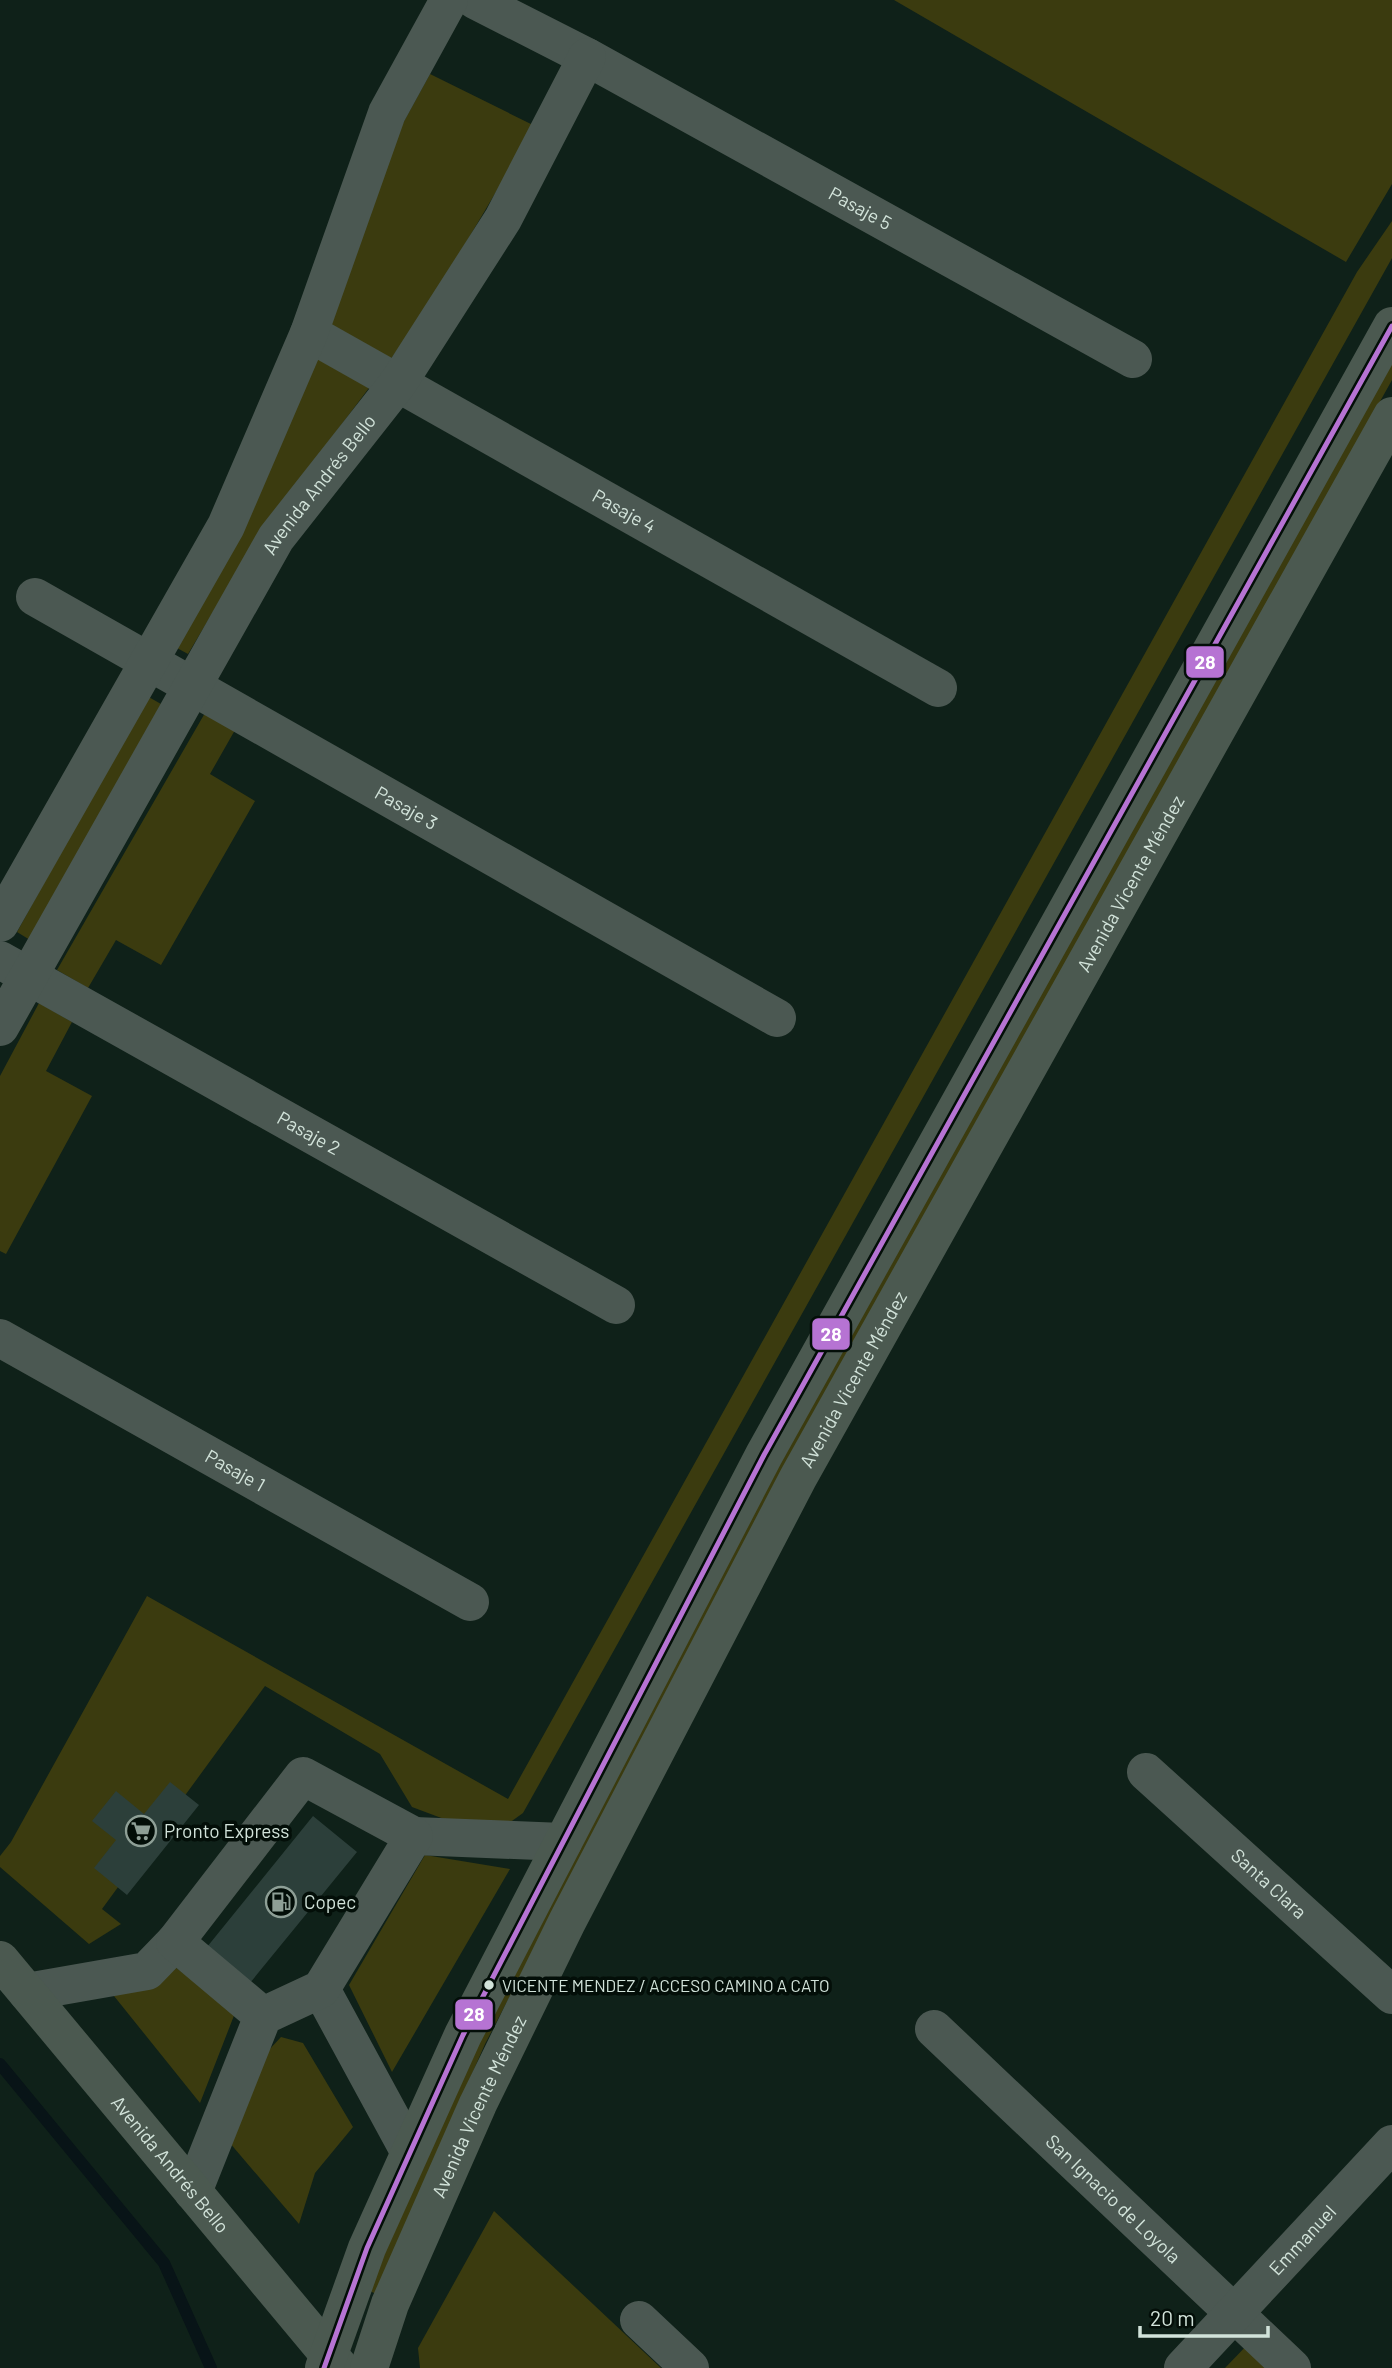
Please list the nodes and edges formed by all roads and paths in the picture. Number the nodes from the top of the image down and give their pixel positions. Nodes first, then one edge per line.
1 (449, 0) edge
2 (475, 0) edge
3 (587, 57) junction
4 (1392, 326) edge
5 (309, 333) junction
6 (1133, 359) dead end
7 (398, 383) junction
8 (1392, 416) edge
9 (35, 597) dead end
10 (149, 662) junction
11 (192, 686) junction
12 (938, 688) dead end
13 (0, 923) edge
14 (14, 968) edge
15 (777, 1018) dead end
16 (0, 1027) edge
17 (616, 1306) dead end
18 (0, 1338) edge
19 (470, 1602) dead end
20 (1146, 1772) dead end
21 (414, 1836) junction
22 (563, 1842) junction
23 (175, 1942) junction
24 (0, 1960) edge
25 (321, 1989) junction
26 (27, 1992) junction
27 (1392, 1995) edge
28 (262, 2016) junction
29 (934, 2029) dead end
30 (1392, 2144) edge
31 (409, 2151) junction
32 (193, 2192) junction
33 (373, 2235) junction
34 (276, 2293) junction
35 (390, 2304) junction
36 (1234, 2313) junction
37 (639, 2320) dead end
38 (331, 2363) edge
39 (369, 2368) edge
40 (399, 2368) edge
41 (691, 2368) edge
42 (1183, 2368) edge
43 (1292, 2368) edge

1 - 5 street
2 - 3 street
3 - 6 street, Pasaje 5
3 - 7 street, Avenida Andrés Bello
4 - 22 main road
5 - 7 street, Pasaje 4
5 - 10 street
7 - 11 street, Avenida Andrés Bello
7 - 12 street, Pasaje 4
8 - 35 main road, Avenida Vicente Méndez
9 - 10 street, Pasaje 3
10 - 11 street, Pasaje 3
10 - 13 street
11 - 14 street, Avenida Andrés Bello
11 - 15 street, Pasaje 3
14 - 16 street, Avenida Andrés Bello
14 - 17 street, Pasaje 2
18 - 19 street, Pasaje 1
20 - 27 street, Santa Clara
21 - 22 street
21 - 23 street
21 - 25 street
22 - 31 main road
23 - 26 street
23 - 28 street
24 - 26 main road, Avenida Andrés Bello
25 - 28 street
25 - 31 street
26 - 32 main road, Avenida Andrés Bello
28 - 32 street
29 - 36 street, San Ignacio de Loyola
30 - 36 street, Emmanuel
31 - 33 main road
32 - 34 main road, Avenida Andrés Bello
33 - 34 main road
33 - 38 main road
34 - 38 main road, Avenida Andrés Bello
35 - 39 main road, Avenida Vicente Méndez
35 - 40 main road
36 - 42 street, Emmanuel
36 - 43 street, San Ignacio de Loyola
37 - 41 street

